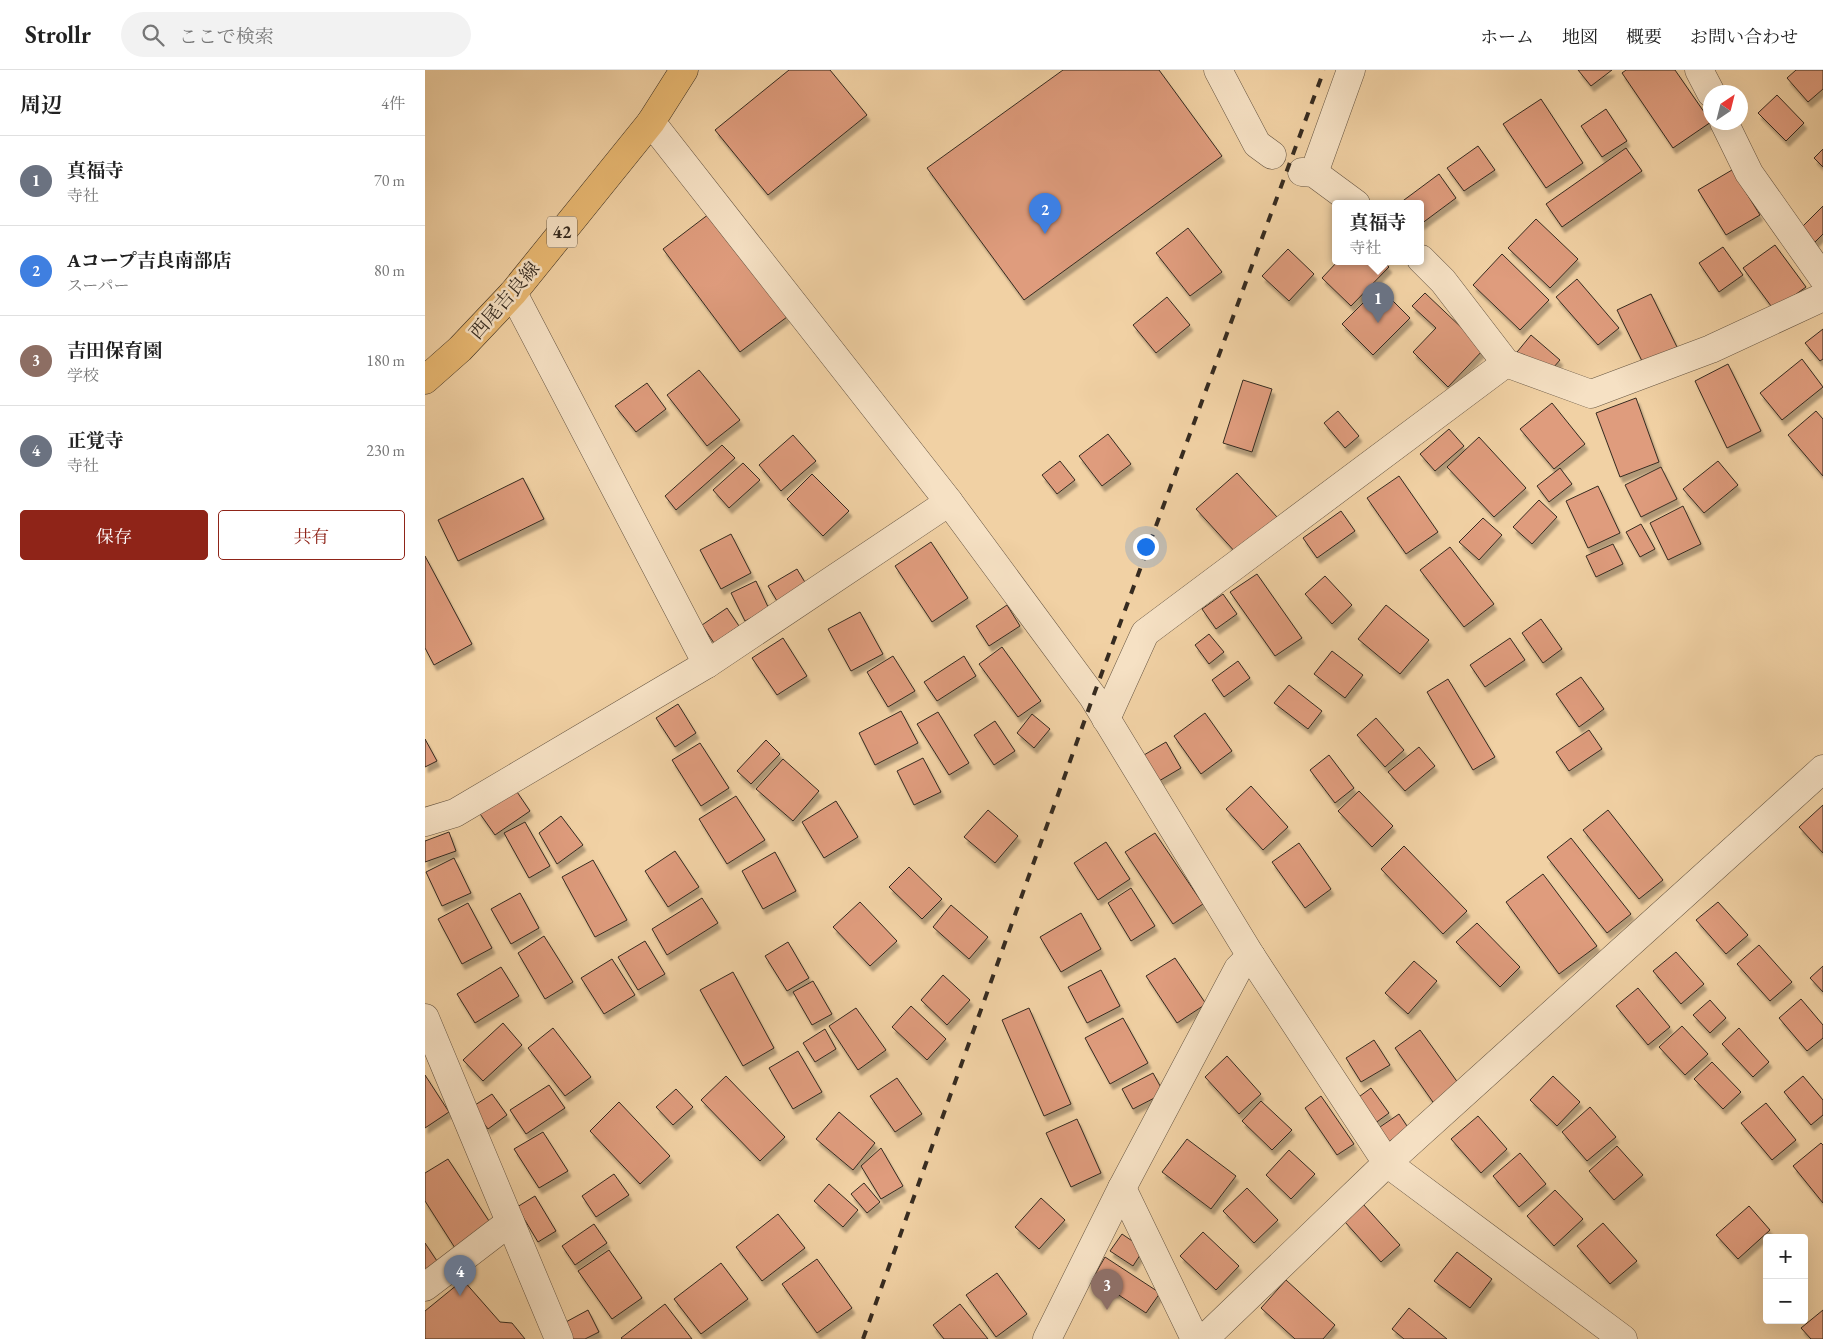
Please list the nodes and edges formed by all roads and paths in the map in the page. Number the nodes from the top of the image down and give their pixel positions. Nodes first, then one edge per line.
1 (684, 70) edge
2 (1218, 70) edge
3 (1351, 70) edge
4 (1699, 70) edge
5 (1706, 85) edge
6 (651, 122) junction
7 (1728, 130) edge
8 (1272, 155) dead end
9 (1350, 200) edge
10 (1424, 262) edge
11 (1823, 278) edge
12 (513, 293) junction
13 (1823, 297) edge
14 (1506, 363) junction
15 (425, 380) edge
16 (949, 502) junction
17 (707, 664) junction
18 (1106, 718) junction
19 (1823, 769) edge
20 (425, 822) edge
21 (1251, 956) junction
22 (425, 1018) edge
23 (1387, 1163) junction
24 (1122, 1188) junction
25 (510, 1222) junction
26 (425, 1287) edge
27 (559, 1339) edge
28 (1047, 1339) edge
29 (1195, 1339) edge
30 (1204, 1339) edge
31 (1623, 1339) edge

1 - 6 main road, 西尾吉良線 / 42
2 - 8 street
3 - 9 street
4 - 5 street
6 - 12 main road, 西尾吉良線 / 42
6 - 16 street
7 - 11 street
10 - 14 street
12 - 15 main road, 西尾吉良線 / 42
12 - 17 street
13 - 14 street
14 - 18 street
16 - 17 street
16 - 18 street
17 - 20 street
18 - 21 street
19 - 23 street
21 - 23 street
21 - 24 street
22 - 25 street
23 - 30 street
23 - 31 street
24 - 28 street
24 - 29 street
25 - 26 street
25 - 27 street

